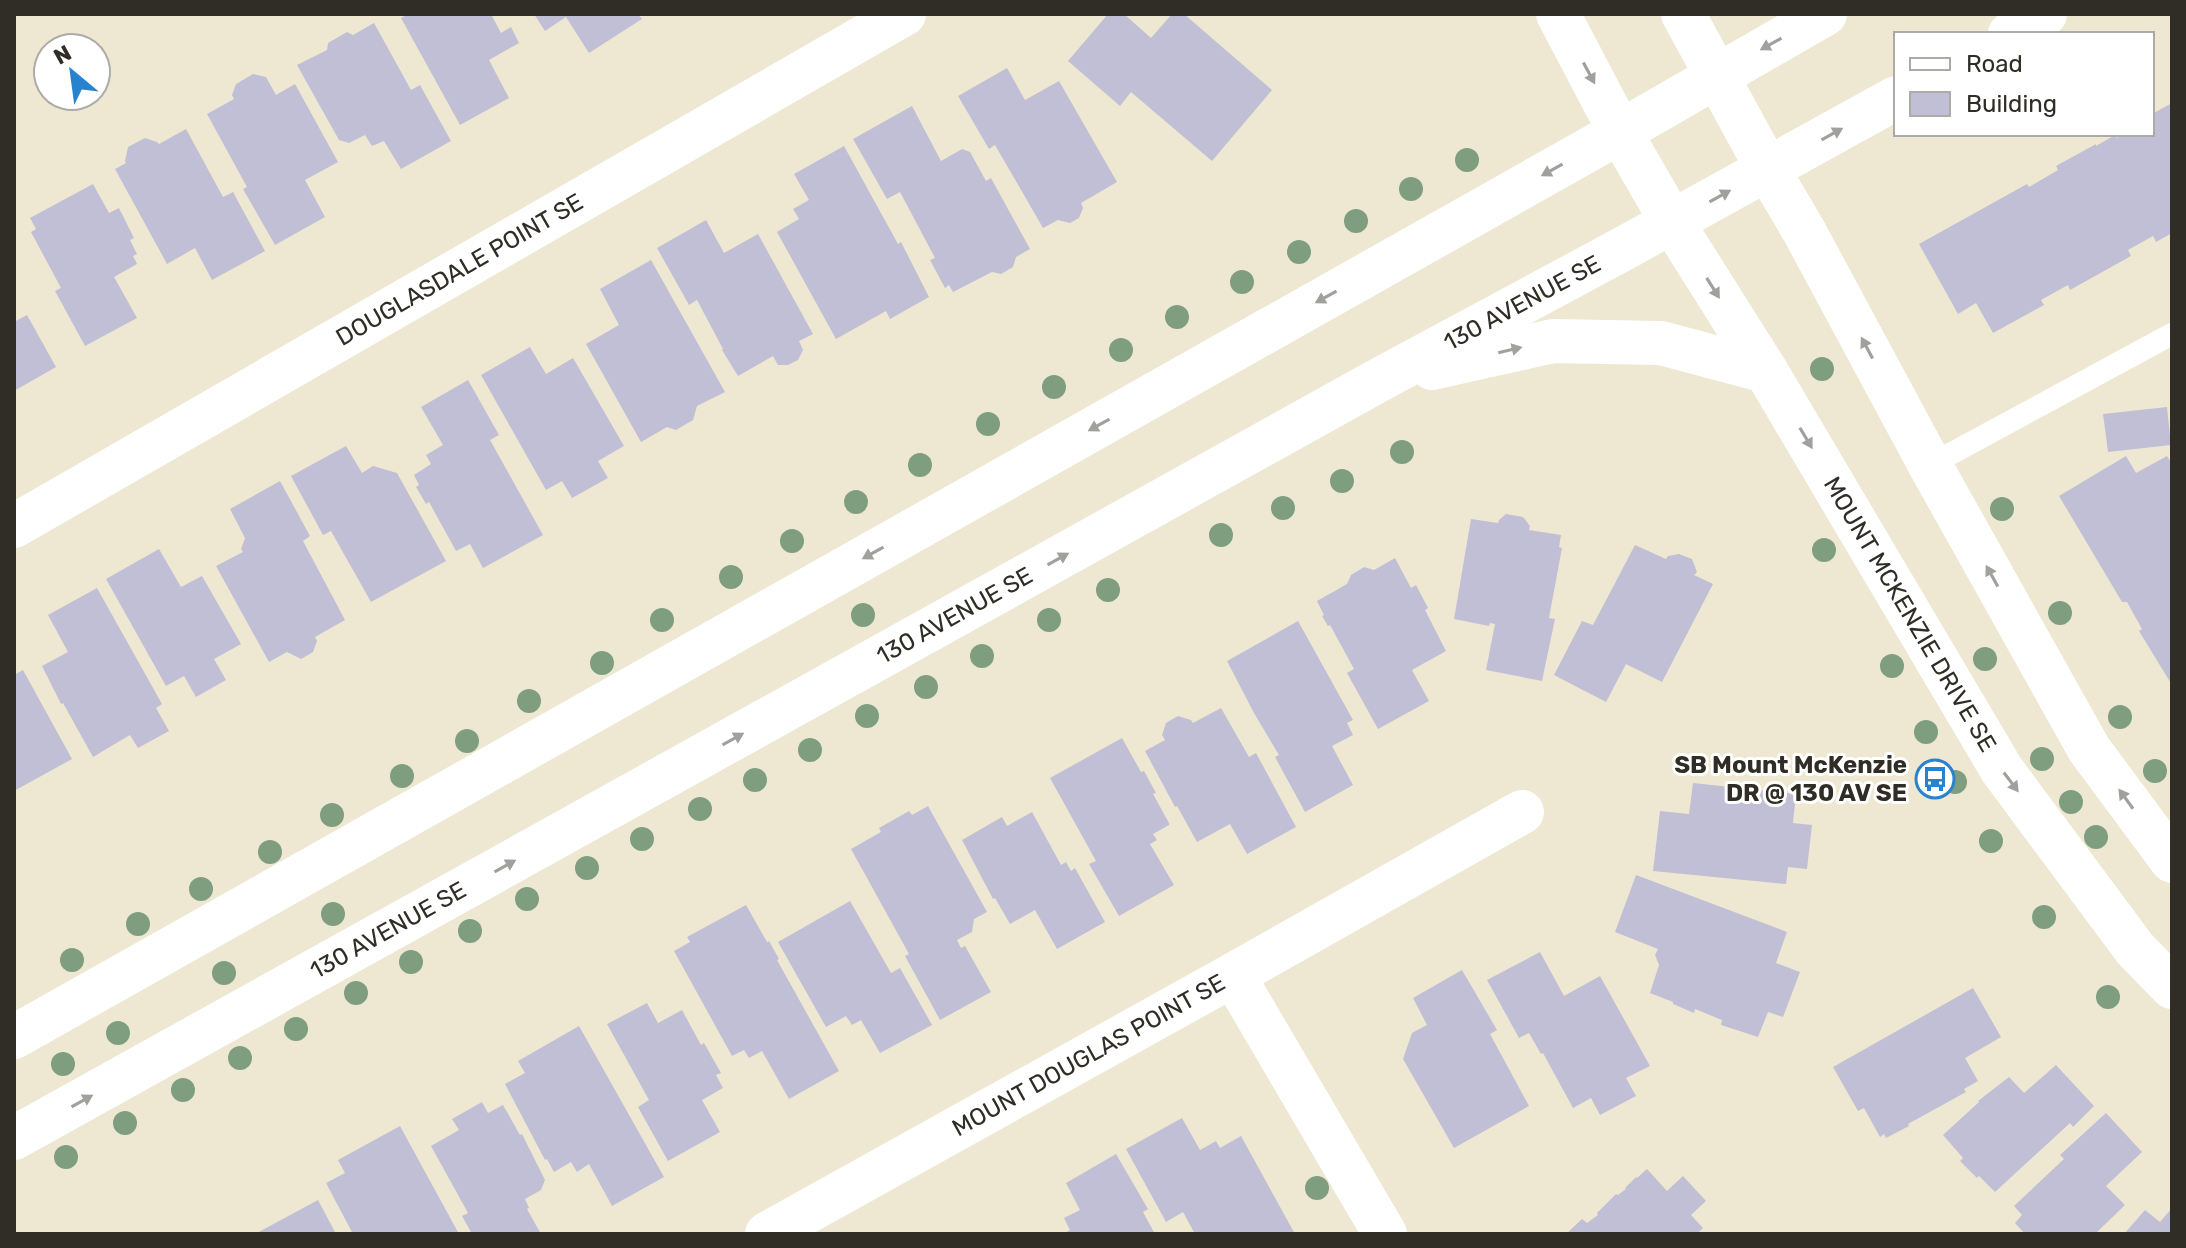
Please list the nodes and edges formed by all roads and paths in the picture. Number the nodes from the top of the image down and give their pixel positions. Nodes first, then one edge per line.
1 (904, 14) edge
2 (1558, 14) edge
3 (1683, 14) edge
4 (1825, 14) edge
5 (2045, 14) edge
6 (2014, 32) edge
7 (1717, 75) junction
8 (1894, 99) edge
9 (1620, 132) junction
10 (1768, 170) junction
11 (1672, 222) junction
12 (2172, 334) edge
13 (1766, 371) junction
14 (1379, 380) junction
15 (1930, 465) junction
16 (14, 526) edge
17 (1522, 812) dead end
18 (2172, 861) edge
19 (1233, 975) junction
20 (2172, 987) edge
21 (14, 1037) edge
22 (14, 1138) edge
23 (767, 1234) edge
24 (1385, 1234) edge

1 - 16 street, DOUGLASDALE POINT SE
2 -> 9 street, MOUNT MCKENZIE DRIVE SE
3 - 7 street
4 -> 7 street
5 - 6 street
7 - 9 street
7 - 10 street
10 -> 8 street, 130 AVENUE SE
9 - 11 street, MOUNT MCKENZIE DRIVE SE
9 -> 21 street
11 -> 10 street, 130 AVENUE SE
15 -> 10 street
11 -> 13 street, MOUNT MCKENZIE DRIVE SE
11 - 14 street, 130 AVENUE SE
12 - 15 lane
14 -> 13 street
13 -> 20 street, MOUNT MCKENZIE DRIVE SE
22 -> 14 street, 130 AVENUE SE
18 -> 15 street
17 - 19 street
19 - 23 street, MOUNT DOUGLAS POINT SE
19 - 24 street, MOUNT DOUGLAS POINT SE

